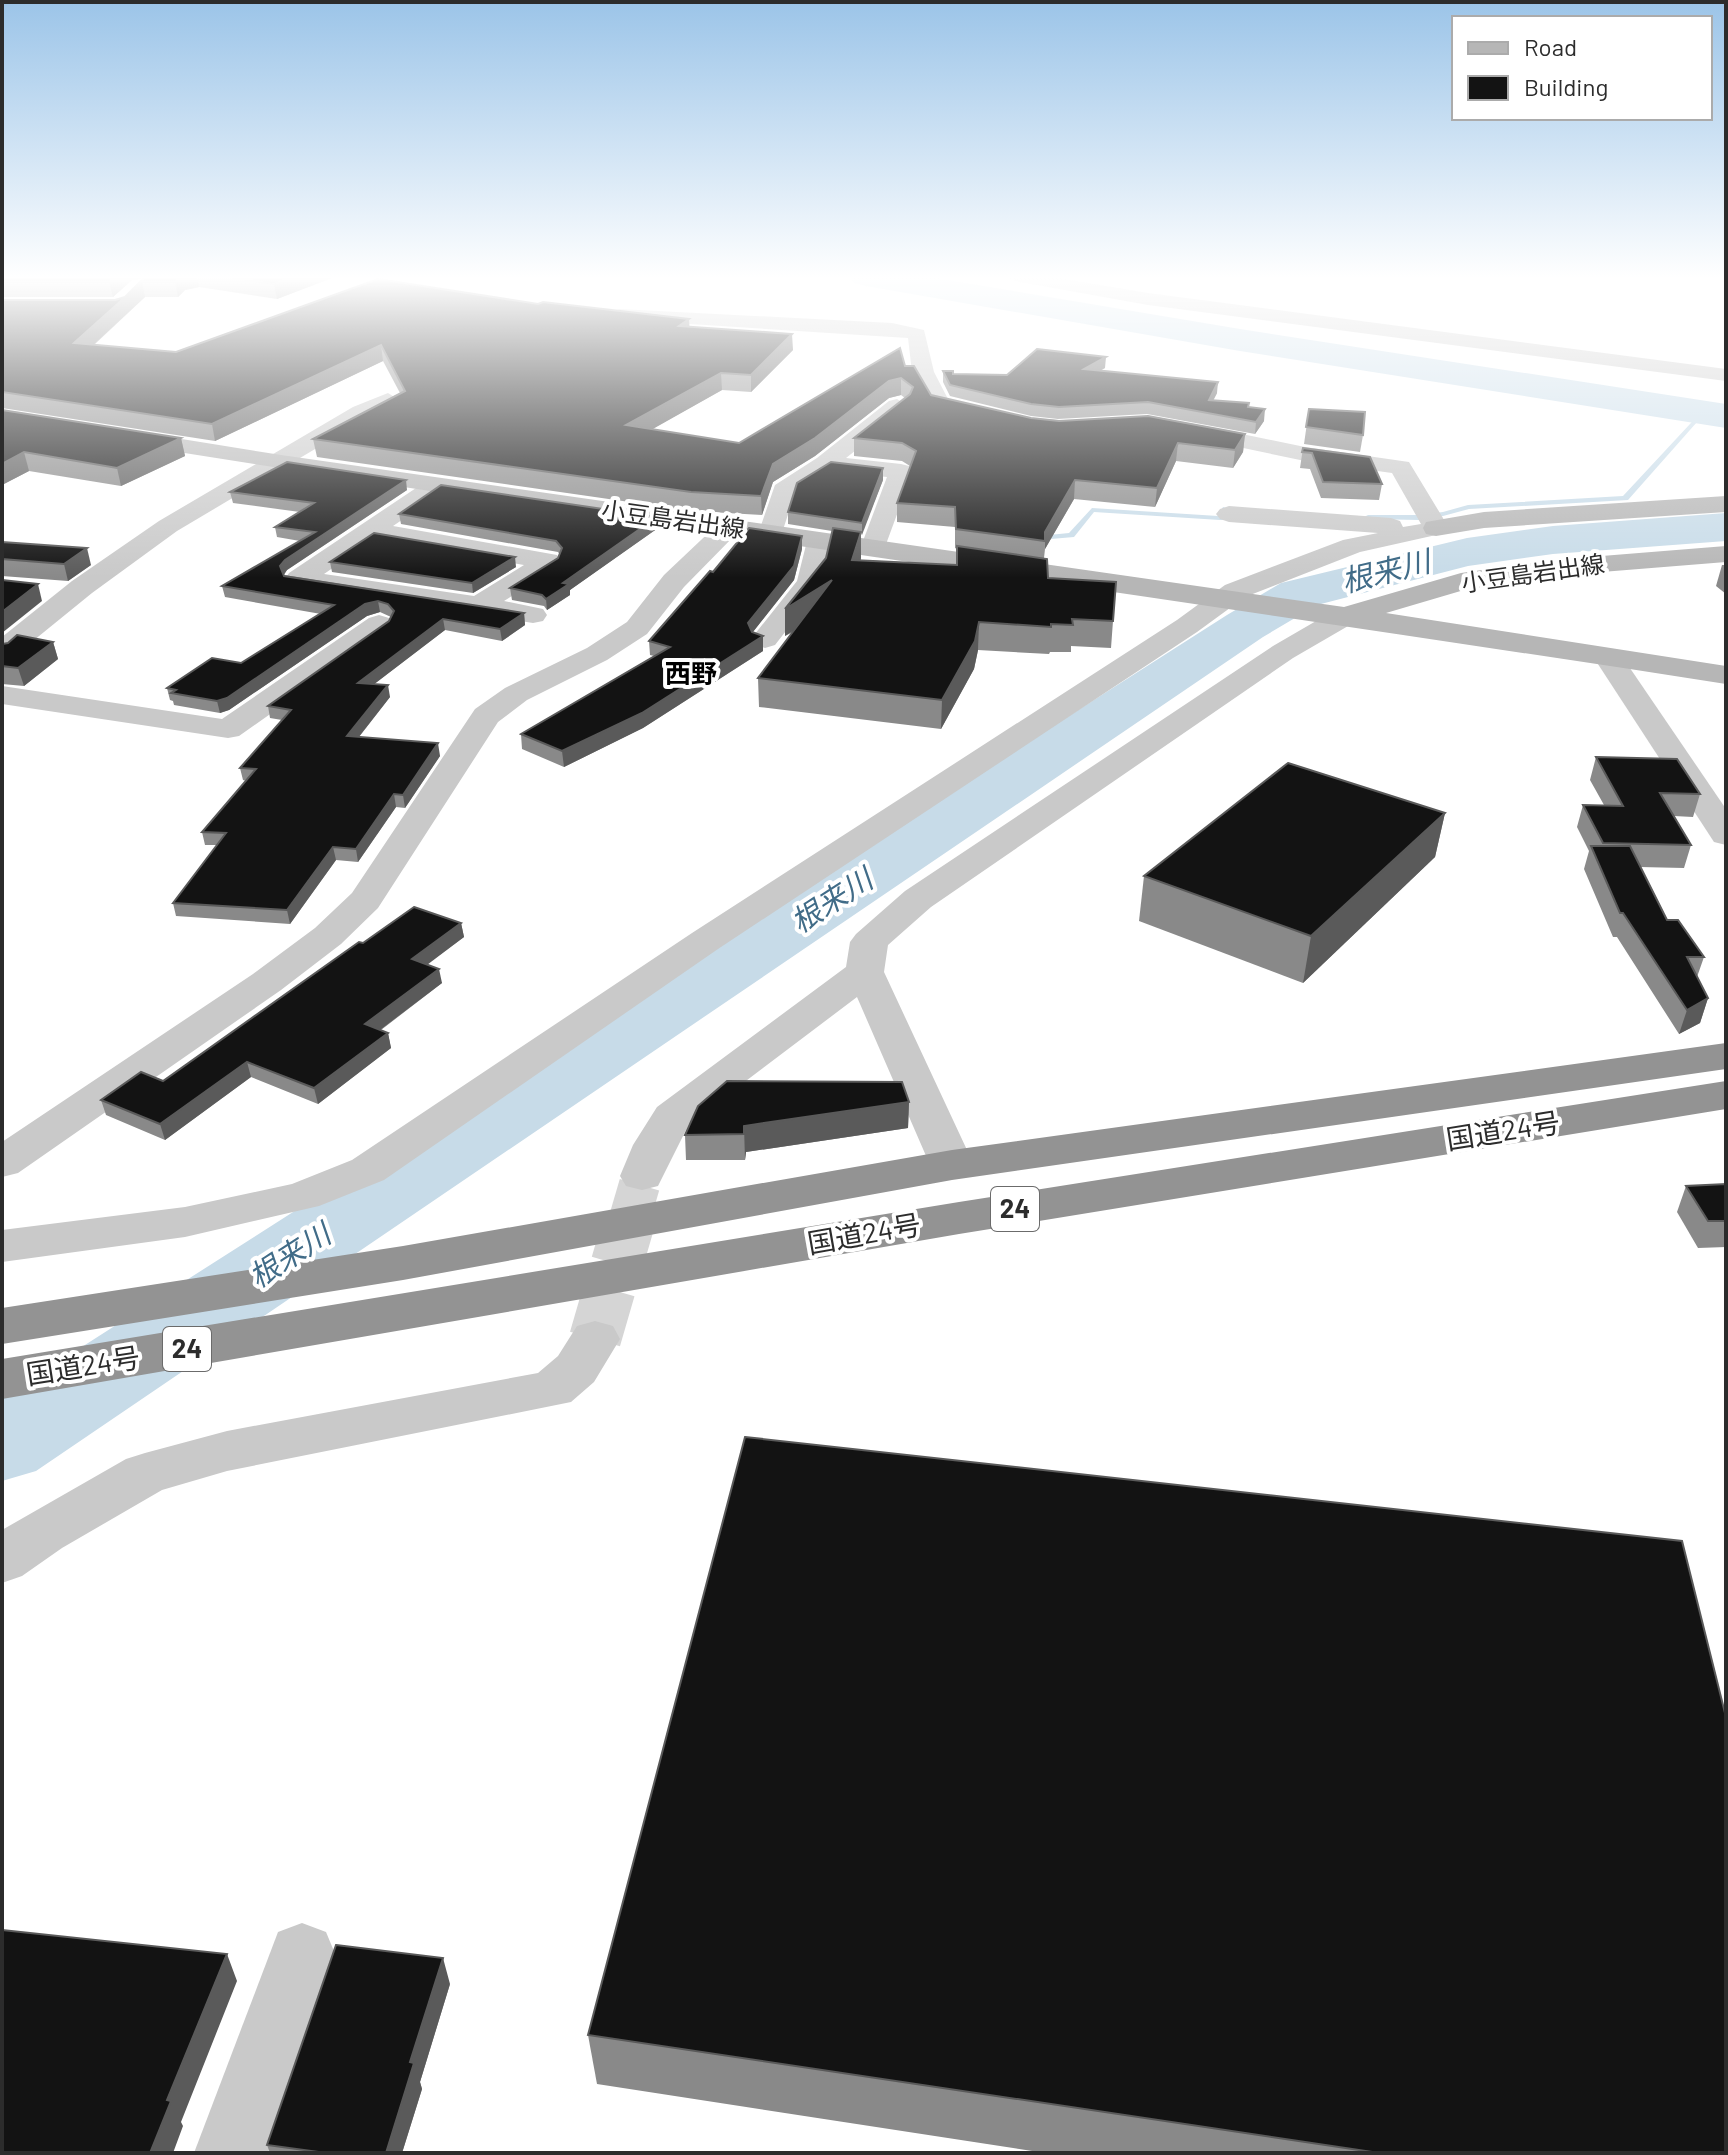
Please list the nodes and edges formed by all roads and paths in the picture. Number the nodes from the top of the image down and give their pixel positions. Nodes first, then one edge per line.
1 (925, 377) edge
2 (388, 400) edge
3 (899, 405) edge
4 (2, 417) edge
5 (1000, 419) edge
6 (1171, 427) edge
7 (281, 462) junction
8 (825, 463) junction
9 (437, 485) junction
10 (1726, 504) edge
11 (1229, 514) dead end
12 (728, 528) junction
13 (370, 530) junction
14 (1426, 530) junction
15 (771, 534) junction
16 (820, 541) junction
17 (873, 549) junction
18 (1726, 554) edge
19 (31, 589) edge
20 (75, 593) junction
21 (1233, 600) junction
22 (479, 605) junction
23 (1329, 614) junction
24 (533, 615) dead end
25 (379, 624) edge
26 (765, 639) edge
27 (2, 652) edge
28 (1609, 658) junction
29 (1726, 675) edge
30 (2, 695) edge
31 (1726, 835) edge
32 (865, 972) junction
33 (1726, 1056) edge
34 (1726, 1095) edge
35 (2, 1163) edge
36 (952, 1165) junction
37 (642, 1176) tunnel mouth
38 (2, 1246) edge
39 (2, 1326) edge
40 (595, 1339) tunnel mouth
41 (2, 1379) edge
42 (2, 1560) edge
43 (302, 1956) dead end
44 (231, 2153) edge

1 - 5 street
2 - 7 street
3 - 8 street
4 - 7 main road, 小豆島岩出線
6 - 14 street
7 - 9 main road, 小豆島岩出線
7 - 20 street
8 - 15 street
8 - 17 street
9 - 12 main road, 小豆島岩出線
9 - 13 street
10 - 14 main road
11 - 14 street
12 - 15 main road, 小豆島岩出線
12 - 35 street
13 - 22 street
13 - 22 street
14 - 21 street
15 - 16 main road, 小豆島岩出線
16 - 17 main road, 小豆島岩出線
16 - 26 street
17 - 21 main road, 小豆島岩出線
18 - 23 main road, 小豆島岩出線
19 - 20 street
20 - 27 street
21 - 23 main road, 小豆島岩出線
21 - 38 street
22 - 24 street
23 - 28 main road, 小豆島岩出線
23 - 32 street
25 - 30 street
28 - 29 main road, 小豆島岩出線
28 - 31 street
32 - 36 street
32 - 37 street
33 - 36 highway, 国道24号 / 24
34 - 41 highway, 国道24号 / 24
36 - 39 highway, 国道24号 / 24
40 - 42 street
43 - 44 street

